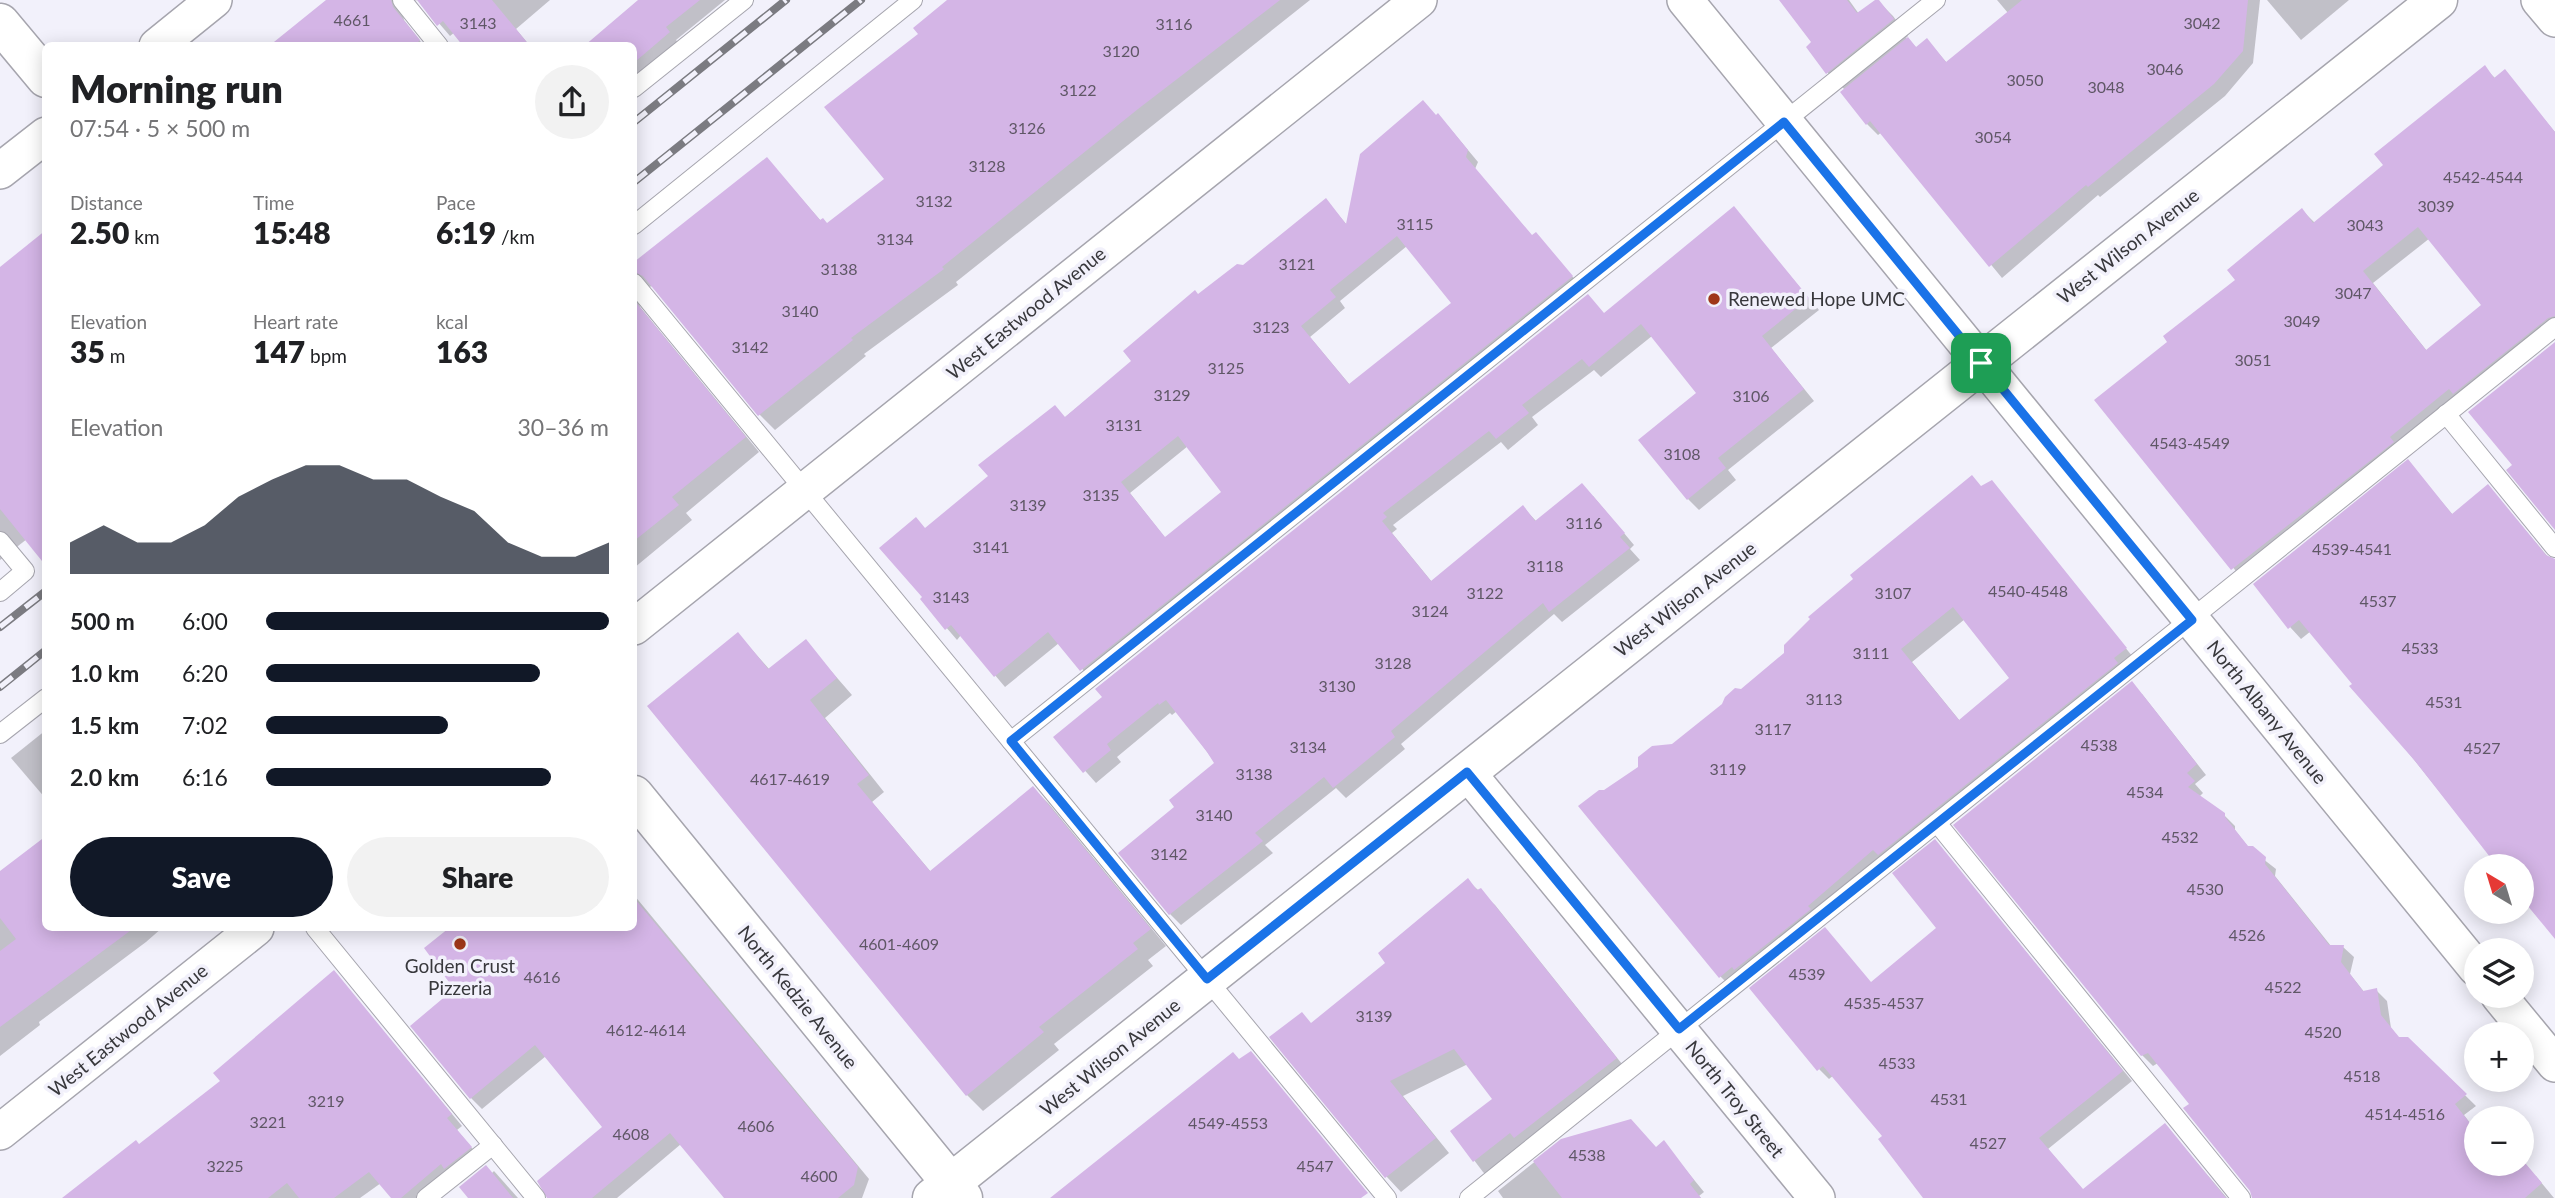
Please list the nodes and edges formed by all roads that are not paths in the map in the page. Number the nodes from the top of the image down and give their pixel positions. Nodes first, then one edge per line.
1 (214, 0) edge
2 (402, 0) edge
3 (744, 0) edge
4 (913, 0) edge
5 (1419, 0) edge
6 (1685, 0) edge
7 (1936, 0) edge
8 (2438, 0) edge
9 (2539, 0) edge
10 (2555, 19) edge
11 (0, 23) edge
12 (162, 42) edge
13 (436, 42) edge
14 (42, 73) edge
15 (637, 86) edge
16 (1784, 122) junction
17 (42, 138) edge
18 (0, 171) edge
19 (637, 223) edge
20 (637, 287) edge
21 (2555, 327) edge
22 (1981, 363) junction
23 (2446, 414) junction
24 (804, 490) junction
25 (0, 541) edge
26 (2555, 548) edge
27 (0, 592) edge
28 (2192, 620) junction
29 (637, 625) edge
30 (42, 701) edge
31 (0, 734) edge
32 (1011, 741) junction
33 (1467, 772) junction
34 (637, 799) edge
35 (1937, 823) junction
36 (252, 931) edge
37 (317, 931) edge
38 (2464, 953) edge
39 (1207, 979) junction
40 (2509, 1008) edge
41 (1679, 1029) junction
42 (2555, 1064) edge
43 (0, 1132) edge
44 (493, 1144) junction
45 (949, 1193) edge
46 (426, 1198) edge
47 (536, 1198) edge
48 (1387, 1198) edge
49 (1469, 1198) edge
50 (1817, 1198) edge
51 (2241, 1198) edge

1 - 12 street
2 - 13 lane
3 - 15 lane
4 - 19 lane
5 - 24 street, West Eastwood Avenue
6 - 16 street, North Albany Avenue
7 - 16 lane
8 - 22 street, West Wilson Avenue
9 - 10 street
11 - 14 street
16 - 22 street, North Albany Avenue
16 - 32 lane
17 - 18 street
20 - 24 lane
21 - 23 lane
22 - 28 street, North Albany Avenue
22 - 33 street, West Wilson Avenue
23 - 26 lane
23 - 28 lane
24 - 29 street, West Eastwood Avenue
24 - 32 lane
25 - 27 lane
28 - 35 lane
28 - 38 street, North Albany Avenue
30 - 31 lane
32 - 39 lane
33 - 39 street, West Wilson Avenue
33 - 41 street, North Troy Street
34 - 45 street, North Kedzie Avenue
35 - 41 lane
35 - 51 lane
36 - 43 street, West Eastwood Avenue
37 - 44 lane
39 - 45 street, West Wilson Avenue
39 - 48 lane
40 - 42 street
41 - 49 lane
41 - 50 street, North Troy Street
44 - 46 lane
44 - 47 lane

